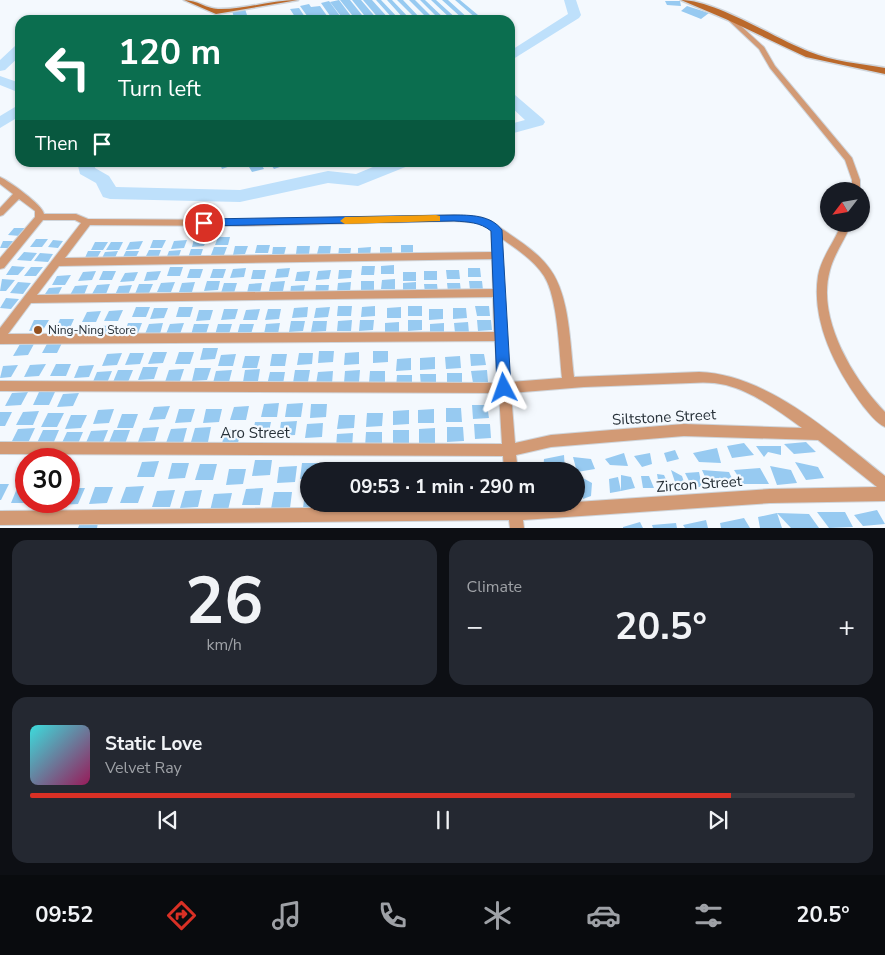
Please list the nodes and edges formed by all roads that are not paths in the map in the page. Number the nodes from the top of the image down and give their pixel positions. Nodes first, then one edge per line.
1 (188, 0) edge
2 (294, 0) edge
3 (685, 0) edge
4 (727, 16) junction
5 (885, 71) edge
6 (0, 180) edge
7 (855, 182) edge
8 (19, 193) junction
9 (0, 213) edge
10 (39, 219) junction
11 (87, 222) junction
12 (496, 230) junction
13 (842, 232) edge
14 (496, 255) junction
15 (59, 262) junction
16 (0, 265) edge
17 (498, 293) junction
18 (30, 299) junction
19 (500, 336) junction
20 (0, 338) edge
21 (568, 381) junction
22 (0, 386) edge
23 (504, 388) junction
24 (885, 420) edge
25 (822, 434) junction
26 (0, 448) edge
27 (509, 450) junction
28 (510, 462) edge
29 (885, 485) edge
30 (885, 494) edge
31 (516, 515) edge
32 (0, 518) edge

1 - 2 street
3 - 4 street
4 - 5 street
4 - 7 street
6 - 8 street
8 - 9 street
8 - 10 street
10 - 11 street
10 - 16 street
11 - 12 street
11 - 15 street
12 - 14 street
12 - 21 street
13 - 24 street
14 - 15 street
14 - 17 street
15 - 18 street
17 - 18 street
17 - 19 street
18 - 20 street
19 - 20 street
19 - 23 street
21 - 23 street
21 - 25 street
22 - 23 street
23 - 27 street
25 - 27 street, Siltstone Street
25 - 29 street
26 - 27 street, Aro Street
27 - 28 street
30 - 31 street, Zircon Street
31 - 32 street, Zircon Street

